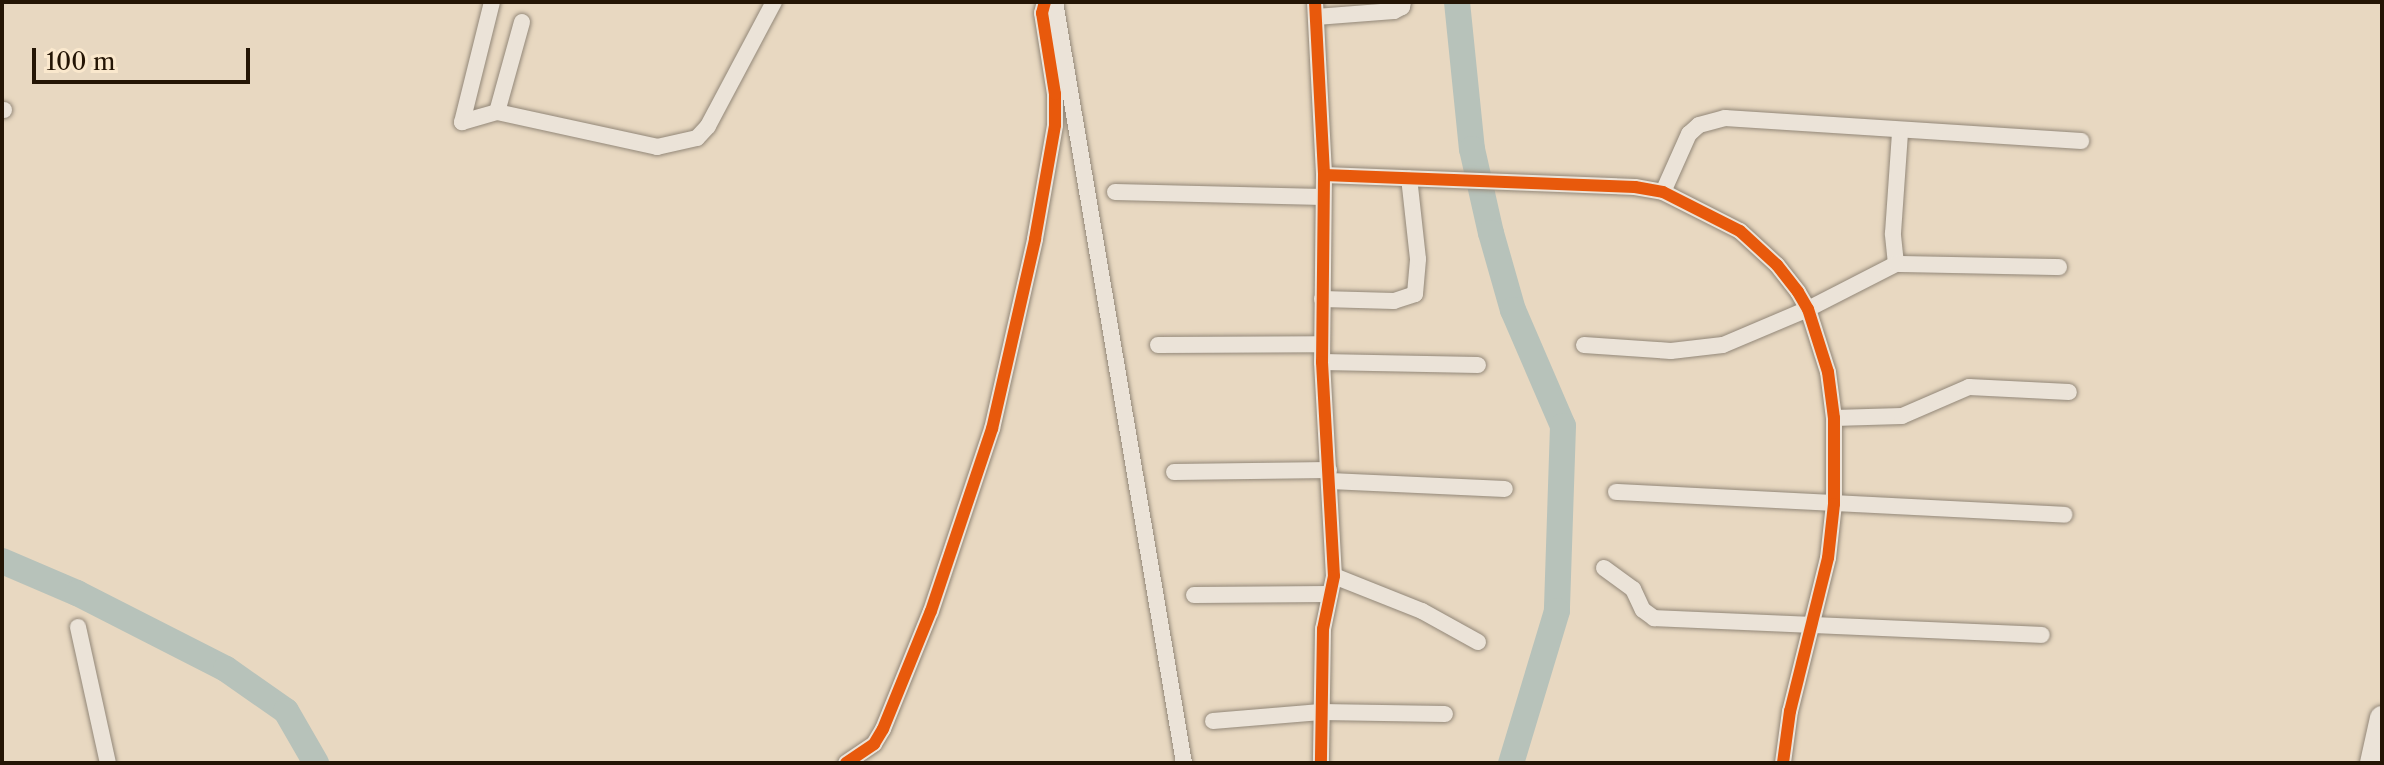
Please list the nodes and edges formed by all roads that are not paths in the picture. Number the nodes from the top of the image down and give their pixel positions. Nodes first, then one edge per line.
1 (492, 2) edge
2 (774, 2) edge
3 (1045, 2) edge
4 (1055, 2) edge
5 (1403, 2) edge
6 (1316, 9) edge
7 (522, 22) dead end
8 (497, 112) junction
9 (1900, 132) junction
10 (2081, 141) dead end
11 (1324, 175) junction
12 (1409, 178) junction
13 (1115, 192) dead end
14 (1663, 192) junction
15 (1323, 197) junction
16 (1896, 264) junction
17 (2059, 267) dead end
18 (1322, 299) junction
19 (1808, 309) junction
20 (1322, 344) junction
21 (1158, 345) dead end
22 (1584, 345) dead end
23 (1322, 362) junction
24 (1478, 365) dead end
25 (2069, 392) dead end
26 (1834, 418) junction
27 (1174, 472) dead end
28 (1330, 476) junction
29 (1505, 489) dead end
30 (1616, 492) dead end
31 (1834, 504) junction
32 (2064, 515) dead end
33 (1604, 568) dead end
34 (1334, 576) junction
35 (1330, 594) junction
36 (1194, 595) dead end
37 (1813, 624) junction
38 (78, 627) dead end
39 (2042, 635) dead end
40 (1478, 642) dead end
41 (1321, 712) junction
42 (1445, 714) dead end
43 (2382, 718) edge
44 (1213, 721) dead end
45 (2382, 727) edge
46 (108, 763) edge
47 (846, 763) edge
48 (1184, 763) edge
49 (1321, 763) edge
50 (1783, 763) edge
51 (2372, 763) edge
52 (2378, 763) edge

1 - 8 street
2 - 8 street
3 - 47 street
4 - 48 street
5 - 6 street
6 - 11 street
7 - 8 street
9 - 10 street
9 - 14 street
9 - 16 street
11 - 12 street
11 - 15 street
12 - 14 street
12 - 18 street
13 - 15 street
14 - 19 street
15 - 18 street
16 - 17 street
16 - 19 street
18 - 20 street
19 - 22 street
19 - 26 street
20 - 21 street
20 - 23 street
23 - 24 street
23 - 28 street
25 - 26 street
26 - 31 street
27 - 28 street
28 - 29 street
28 - 34 street
30 - 31 street
31 - 32 street
31 - 37 street
33 - 37 street
34 - 35 street
34 - 40 street
35 - 36 street
35 - 41 street
37 - 39 street
37 - 50 street
38 - 46 street
41 - 42 street
41 - 44 street
41 - 49 street
43 - 51 main road
45 - 52 main road

